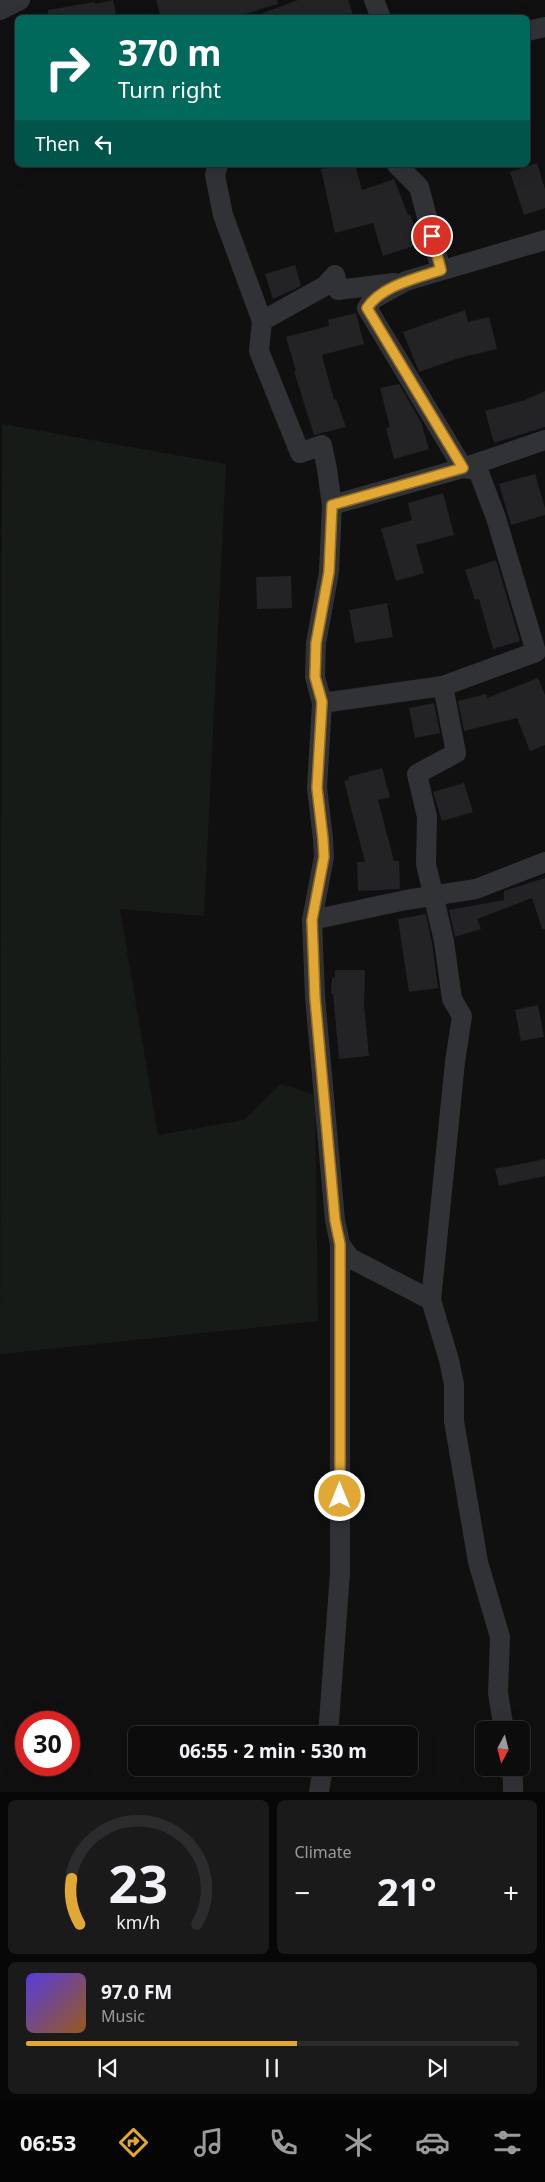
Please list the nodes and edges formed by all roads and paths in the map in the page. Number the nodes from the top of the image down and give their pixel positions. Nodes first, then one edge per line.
1 (20, 0) edge
2 (374, 0) edge
3 (0, 10) edge
4 (380, 15) edge
5 (545, 27) edge
6 (530, 31) edge
7 (217, 167) edge
8 (399, 167) edge
9 (545, 240) edge
10 (441, 270) junction
11 (406, 281) junction
12 (262, 320) junction
13 (545, 440) edge
14 (463, 468) junction
15 (332, 505) junction
16 (540, 651) edge
17 (443, 686) junction
18 (322, 702) junction
19 (545, 862) edge
20 (433, 896) junction
21 (312, 920) junction
22 (340, 1244) junction
23 (431, 1300) junction
24 (503, 1721) edge
25 (329, 1726) edge
26 (322, 1776) edge
27 (512, 1776) edge
28 (319, 1792) edge
29 (512, 1792) edge

1 - 3 street
2 - 4 street
5 - 6 street
7 - 12 street
8 - 10 street
9 - 10 street
10 - 11 street
11 - 12 street
11 - 14 street
12 - 15 street
13 - 14 street
14 - 15 street
14 - 16 street
15 - 18 street
16 - 17 street
17 - 18 street
17 - 20 street
18 - 21 street
19 - 20 street
20 - 21 street
20 - 23 street
21 - 22 street
22 - 23 street
22 - 25 street
23 - 24 street
26 - 28 street
27 - 29 street

